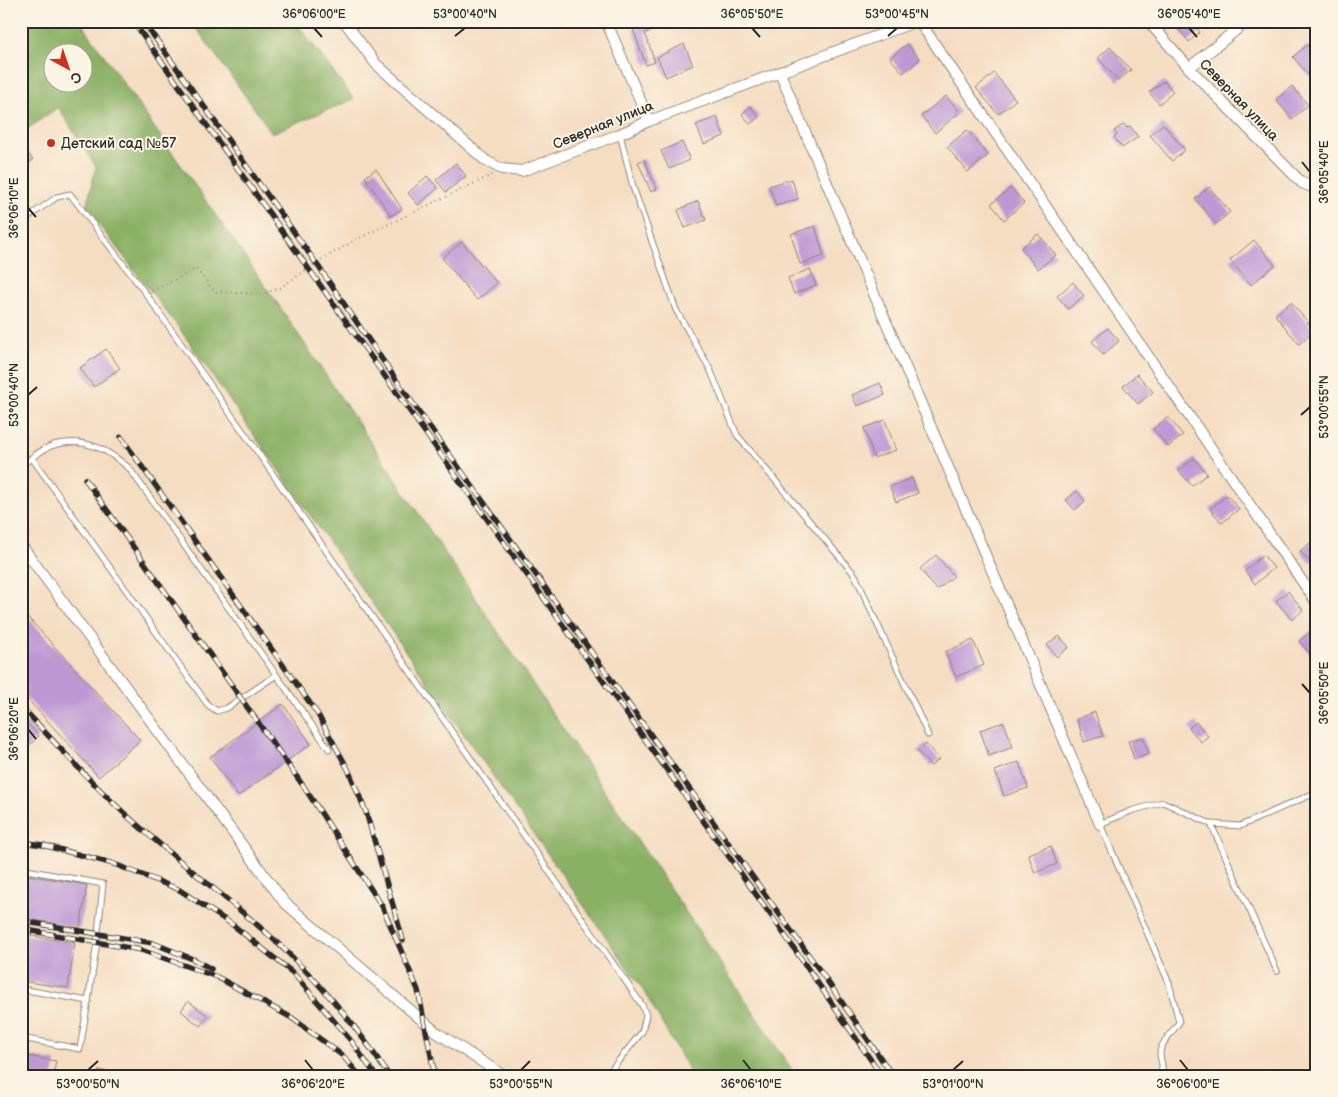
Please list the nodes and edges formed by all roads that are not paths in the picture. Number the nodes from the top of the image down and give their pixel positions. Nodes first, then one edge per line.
1 (344, 21) edge
2 (606, 21) edge
3 (918, 21) edge
4 (1148, 21) edge
5 (1248, 21) edge
6 (1189, 68) junction
7 (780, 73) junction
8 (649, 121) junction
9 (620, 134) junction
10 (1317, 189) edge
11 (21, 222) edge
12 (32, 458) junction
13 (21, 466) edge
14 (21, 545) edge
15 (1317, 603) edge
16 (275, 676) junction
17 (928, 735) dead end
18 (329, 749) dead end
19 (1317, 792) edge
20 (1100, 824) junction
21 (1212, 824) junction
22 (21, 869) edge
23 (1277, 971) dead end
24 (21, 989) edge
25 (88, 1001) junction
26 (21, 1038) edge
27 (504, 1076) edge
28 (606, 1076) edge
29 (1158, 1076) edge

1 - 9 street, Северная улица
2 - 8 street
3 - 7 street, Северная улица
3 - 15 street
4 - 6 street, Северная улица
5 - 6 street
6 - 10 street, Северная улица
7 - 8 street, Северная улица
7 - 20 street
8 - 9 street, Северная улица
9 - 17 lane
11 - 28 lane
12 - 13 lane
12 - 16 lane
12 - 16 lane
14 - 27 street
16 - 18 lane
19 - 21 lane
20 - 21 lane
20 - 29 lane
21 - 23 lane
22 - 25 lane
24 - 25 lane
25 - 26 lane

